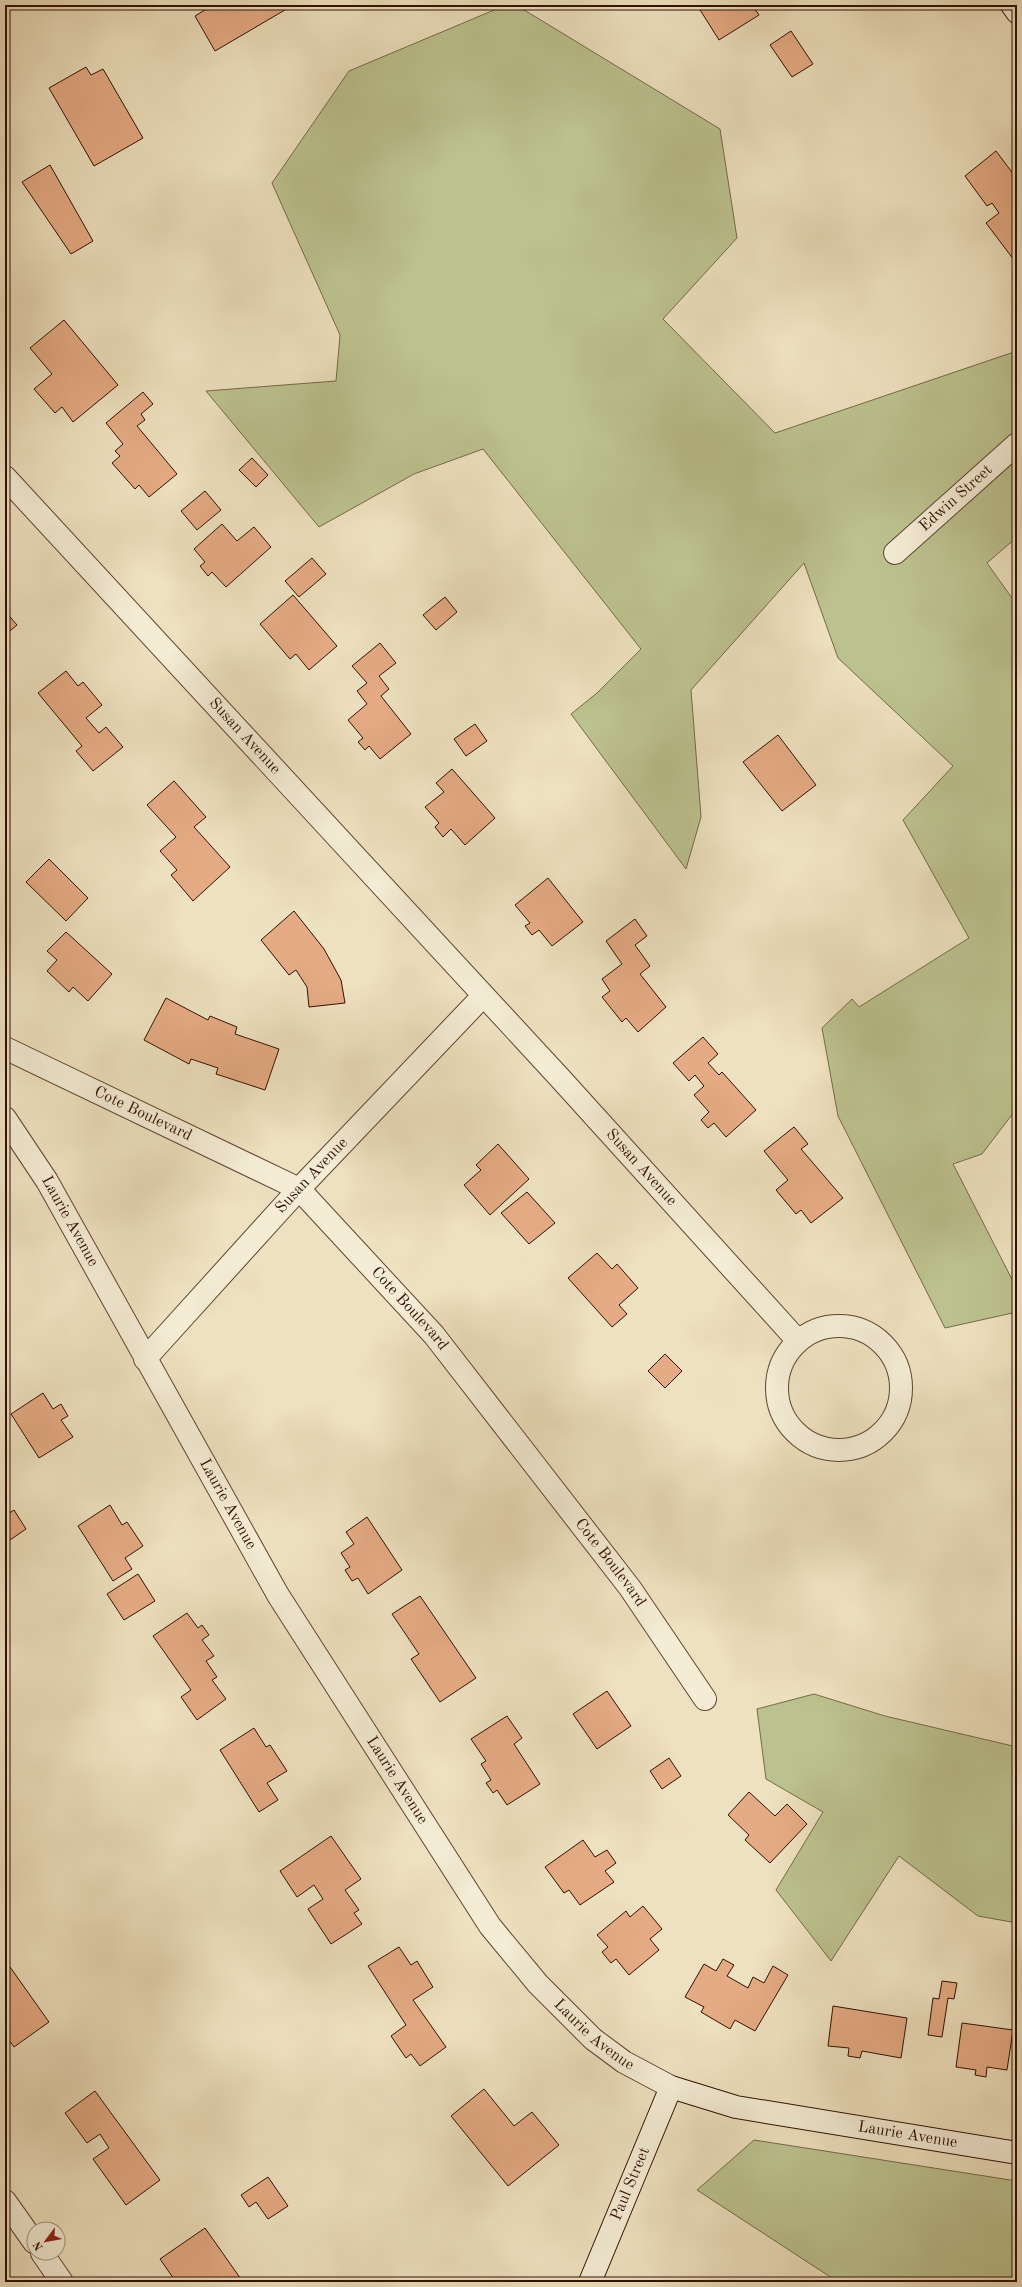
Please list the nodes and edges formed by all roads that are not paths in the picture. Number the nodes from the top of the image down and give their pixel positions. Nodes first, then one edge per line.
1 (1012, 5) edge
2 (1017, 12) edge
3 (1017, 444) edge
4 (5, 477) edge
5 (895, 553) dead end
6 (483, 996) junction
7 (5, 1048) edge
8 (5, 1118) edge
9 (299, 1189) junction
10 (798, 1341) junction
11 (145, 1359) junction
12 (704, 1699) dead end
13 (671, 2087) junction
14 (1017, 2153) edge
15 (5, 2201) edge
16 (26, 2231) edge
17 (48, 2261) edge
18 (62, 2282) edge
19 (590, 2282) edge

1 - 2 street
3 - 5 street, Edwin Street
4 - 6 street, Susan Avenue
6 - 9 street, Susan Avenue
6 - 10 street, Susan Avenue
7 - 9 street, Cote Boulevard
8 - 11 street, Laurie Avenue
9 - 11 street, Susan Avenue
9 - 12 street, Cote Boulevard
10 - 10 street
11 - 13 street, Laurie Avenue
13 - 14 street, Laurie Avenue
13 - 19 street, Paul Street
15 - 16 street
17 - 18 street

